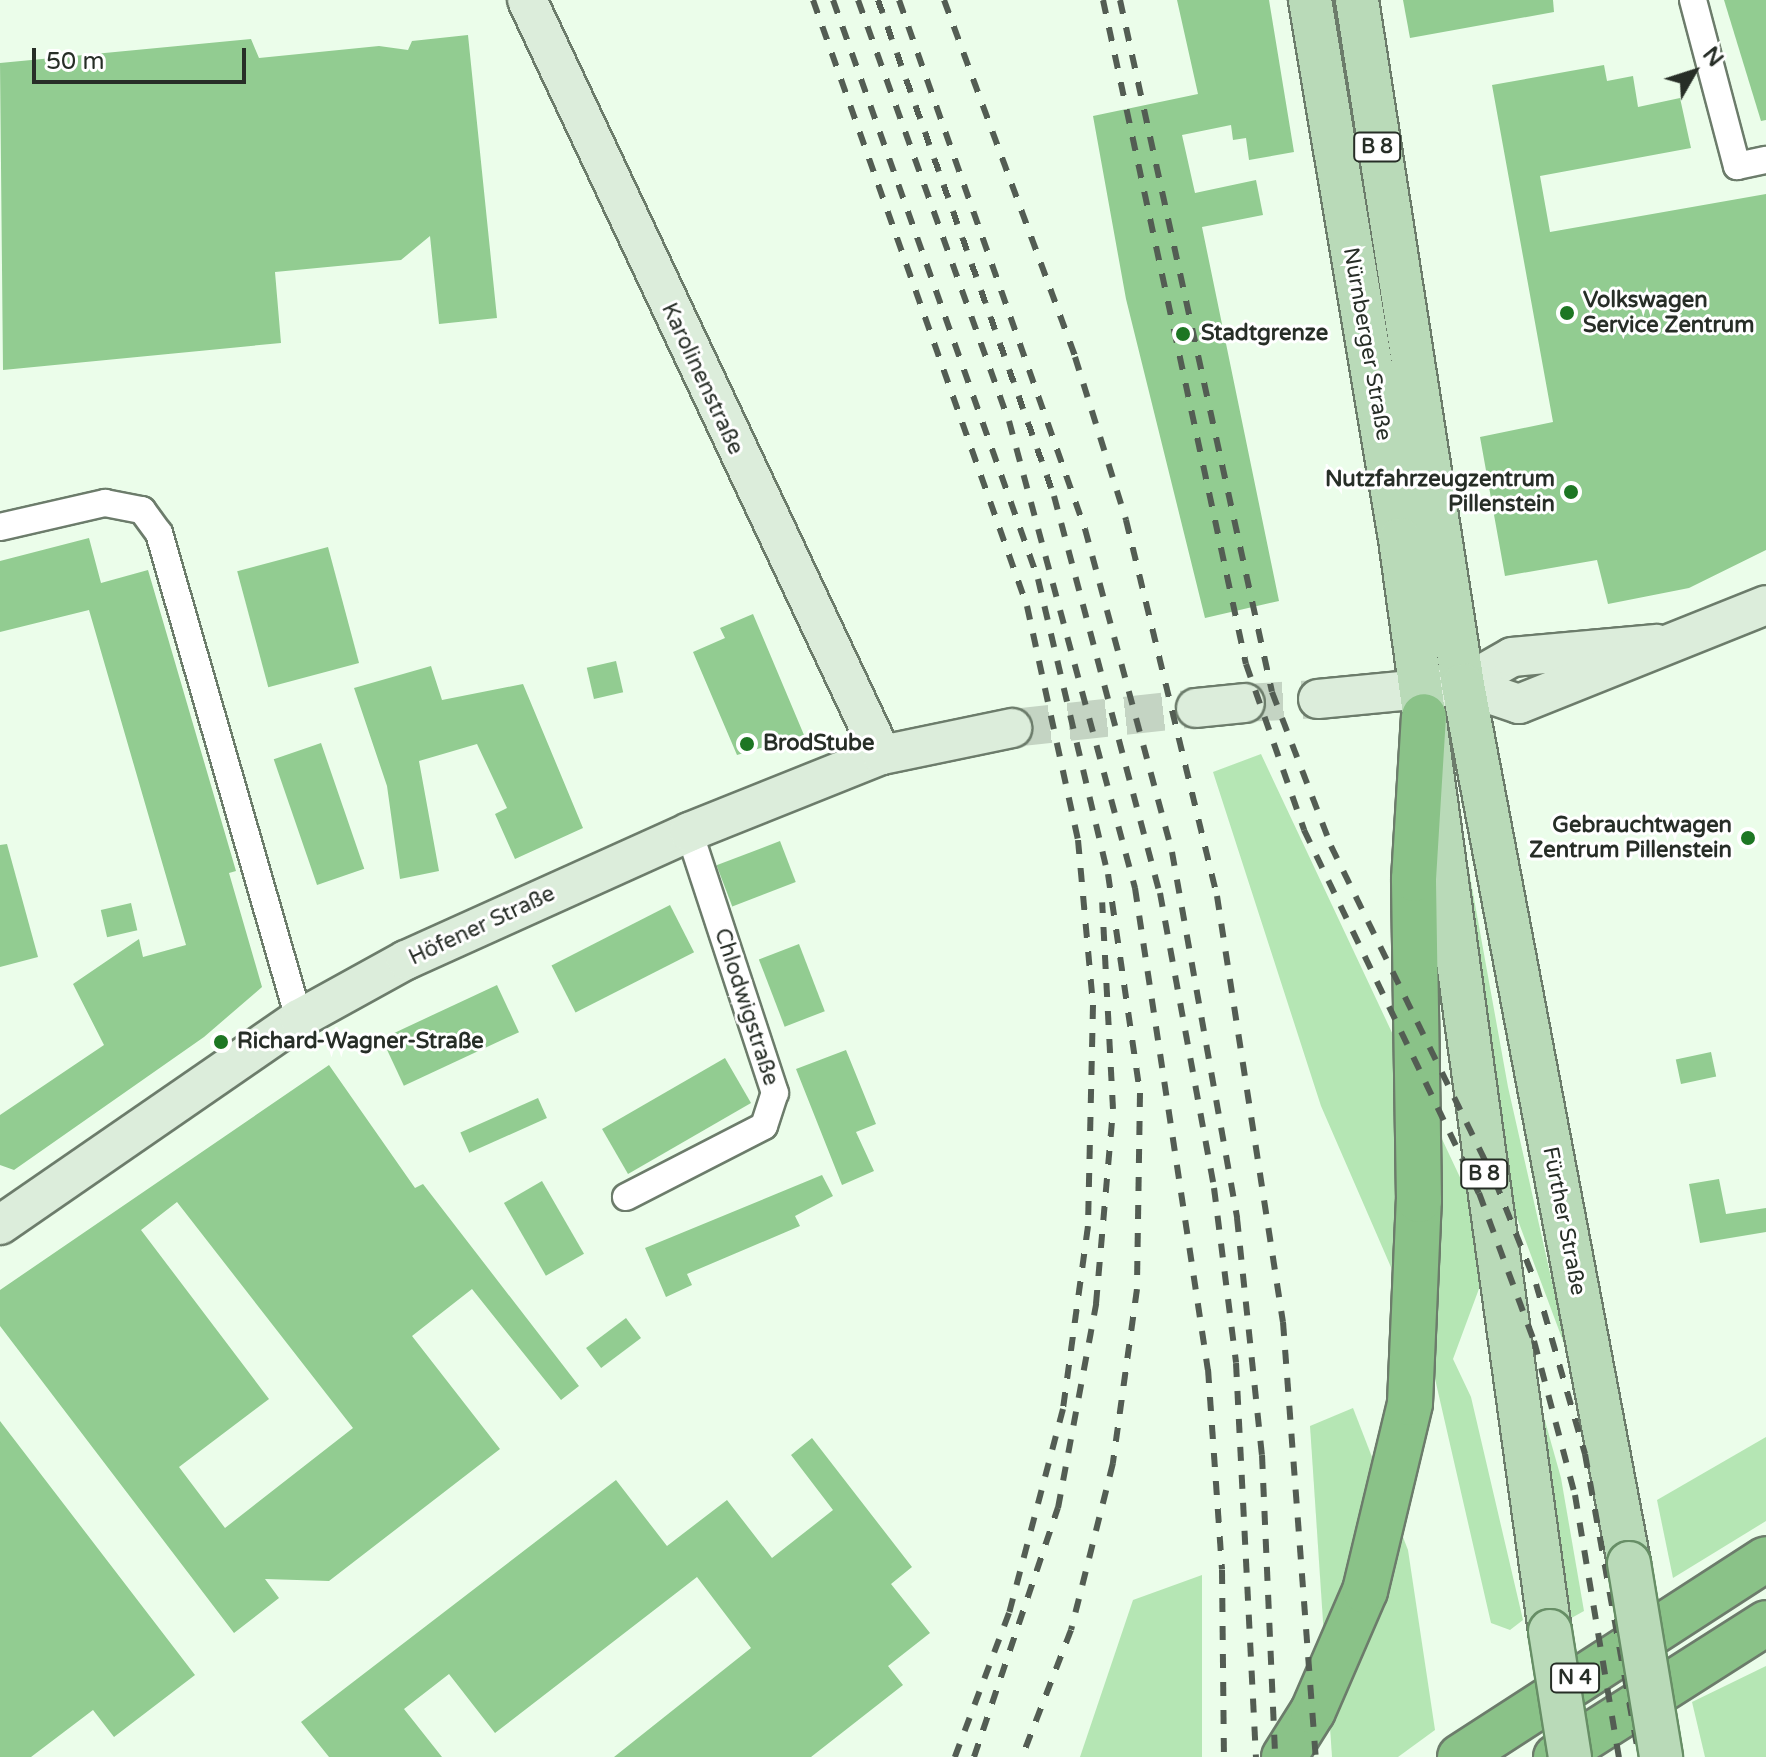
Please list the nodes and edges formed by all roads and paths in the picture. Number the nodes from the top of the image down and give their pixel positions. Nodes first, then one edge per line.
1 (527, 0) edge
2 (1310, 0) edge
3 (1357, 0) edge
4 (1693, 0) edge
5 (1766, 160) edge
6 (0, 527) edge
7 (1766, 605) edge
8 (1463, 685) junction
9 (1318, 699) tunnel mouth
10 (1245, 703) tunnel mouth
11 (1422, 703) junction
12 (1196, 708) tunnel mouth
13 (1012, 728) tunnel mouth
14 (882, 755) junction
15 (689, 832) junction
16 (299, 1019) junction
17 (626, 1197) dead end
18 (0, 1225) edge
19 (1766, 1559) edge
20 (1766, 1623) edge
21 (1747, 1641) edge
22 (1284, 1757) edge
23 (1460, 1757) edge
24 (1556, 1757) edge
25 (1570, 1757) edge
26 (1661, 1757) edge

1 - 14 main road, Karolinenstraße
2 - 11 main road, Nürnberger Straße / B 8
3 - 8 main road, Nürnberger Straße / B 8
4 - 5 street
6 - 16 street
7 - 8 main road
8 - 11 main road
8 - 26 main road, Fürther Straße / B 8, bridge
9 - 11 main road
10 - 12 main road
11 - 22 highway
11 - 25 main road, B 8, bridge
13 - 14 main road, Höfener Straße
14 - 15 main road, Höfener Straße
15 - 16 main road, Höfener Straße
15 - 17 street, Chlodwigstraße
16 - 18 main road, Höfener Straße
19 - 23 highway, N 4
20 - 21 highway, N 4
21 - 24 highway, N 4

